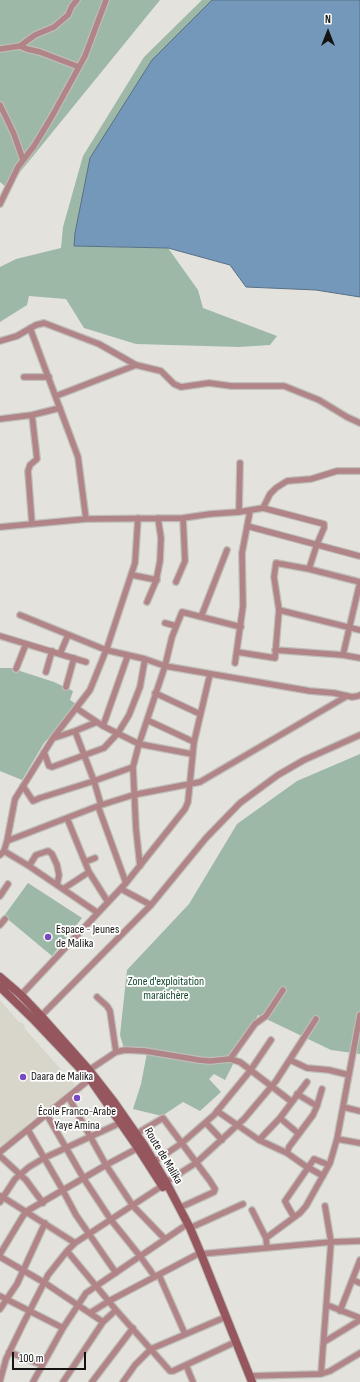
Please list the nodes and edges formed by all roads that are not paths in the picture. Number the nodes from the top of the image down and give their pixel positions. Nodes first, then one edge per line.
1 (77, 0) edge
2 (106, 0) edge
3 (20, 46) junction
4 (0, 49) edge
5 (79, 67) junction
6 (0, 105) edge
7 (23, 160) junction
8 (0, 204) edge
9 (30, 328) junction
10 (0, 341) edge
11 (136, 365) junction
12 (24, 377) dead end
13 (49, 377) junction
14 (56, 396) junction
15 (60, 408) junction
16 (32, 415) junction
17 (0, 419) edge
18 (360, 423) edge
19 (240, 463) dead end
20 (360, 470) edge
21 (263, 508) junction
22 (250, 510) junction
23 (239, 512) junction
24 (138, 518) junction
25 (158, 518) junction
26 (183, 518) junction
27 (86, 519) junction
28 (32, 524) junction
29 (247, 526) junction
30 (0, 527) edge
31 (317, 544) junction
32 (227, 550) dead end
33 (359, 556) edge
34 (309, 569) junction
35 (132, 576) junction
36 (157, 580) junction
37 (176, 582) dead end
38 (360, 582) edge
39 (146, 602) dead end
40 (279, 610) junction
41 (20, 615) dead end
42 (201, 617) junction
43 (165, 623) dead end
44 (176, 626) junction
45 (241, 627) junction
46 (350, 627) junction
47 (360, 630) edge
48 (68, 635) junction
49 (0, 636) edge
50 (26, 644) junction
51 (106, 650) junction
52 (275, 650) junction
53 (52, 652) junction
54 (237, 652) junction
55 (60, 654) junction
56 (128, 655) junction
57 (343, 655) junction
58 (74, 658) junction
59 (360, 658) edge
60 (145, 659) junction
61 (86, 662) dead end
62 (235, 663) dead end
63 (165, 666) junction
64 (16, 669) dead end
65 (46, 672) dead end
66 (210, 674) junction
67 (66, 687) dead end
68 (156, 694) junction
69 (360, 695) edge
70 (347, 696) junction
71 (76, 708) junction
72 (200, 714) junction
73 (147, 720) junction
74 (97, 722) junction
75 (103, 726) junction
76 (75, 732) junction
77 (118, 733) junction
78 (360, 735) edge
79 (53, 738) junction
80 (194, 742) junction
81 (139, 744) junction
82 (44, 752) junction
83 (192, 754) junction
84 (83, 755) junction
85 (133, 767) junction
86 (94, 781) junction
87 (190, 784) junction
88 (23, 786) junction
89 (133, 795) junction
90 (99, 806) junction
91 (67, 818) junction
92 (7, 841) junction
93 (2, 853) edge
94 (95, 858) dead end
95 (85, 862) junction
96 (29, 866) junction
97 (140, 866) junction
98 (90, 872) junction
99 (8, 884) dead end
100 (126, 884) junction
101 (57, 885) junction
102 (63, 889) junction
103 (121, 889) junction
104 (0, 896) edge
105 (108, 902) junction
106 (150, 905) junction
107 (98, 913) junction
108 (5, 919) dead end
109 (0, 925) edge
110 (0, 977) edge
111 (0, 987) edge
112 (283, 990) dead end
113 (21, 995) junction
114 (97, 997) dead end
115 (360, 1015) edge
116 (38, 1018) junction
117 (316, 1019) dead end
118 (271, 1040) dead end
119 (116, 1052) junction
120 (230, 1059) junction
121 (290, 1060) junction
122 (89, 1070) junction
123 (250, 1071) junction
124 (349, 1076) junction
125 (90, 1079) junction
126 (307, 1082) dead end
127 (271, 1087) junction
128 (322, 1089) dead end
129 (297, 1094) junction
130 (69, 1098) junction
131 (292, 1102) junction
132 (317, 1106) junction
133 (344, 1107) junction
134 (217, 1111) junction
135 (360, 1111) edge
136 (47, 1114) junction
137 (280, 1118) junction
138 (120, 1123) junction
139 (206, 1123) junction
140 (238, 1126) junction
141 (28, 1130) junction
142 (136, 1134) junction
143 (299, 1134) junction
144 (91, 1137) junction
145 (337, 1139) junction
146 (222, 1140) junction
147 (259, 1140) junction
148 (182, 1143) junction
149 (360, 1143) edge
150 (66, 1148) junction
151 (138, 1148) junction
152 (0, 1152) edge
153 (290, 1152) junction
154 (0, 1156) edge
155 (44, 1158) junction
156 (154, 1162) junction
157 (196, 1163) junction
158 (106, 1165) junction
159 (329, 1165) junction
160 (307, 1167) junction
161 (20, 1174) junction
162 (323, 1176) junction
163 (84, 1179) junction
164 (164, 1184) junction
165 (63, 1191) junction
166 (1, 1198) edge
167 (43, 1203) junction
168 (243, 1204) dead end
169 (132, 1206) junction
170 (325, 1206) dead end
171 (179, 1208) junction
172 (252, 1210) dead end
173 (27, 1211) junction
174 (294, 1217) junction
175 (111, 1220) junction
176 (45, 1223) junction
177 (186, 1228) junction
178 (88, 1234) junction
179 (266, 1238) junction
180 (165, 1239) junction
181 (360, 1241) edge
182 (75, 1242) junction
183 (331, 1242) junction
184 (267, 1248) junction
185 (67, 1251) junction
186 (198, 1254) junction
187 (0, 1255) edge
188 (140, 1256) junction
189 (360, 1260) edge
190 (24, 1270) junction
191 (116, 1273) junction
192 (157, 1276) junction
193 (353, 1280) junction
194 (45, 1283) junction
195 (360, 1283) edge
196 (96, 1286) junction
197 (0, 1296) edge
198 (6, 1299) junction
199 (109, 1301) junction
200 (77, 1305) junction
201 (327, 1305) junction
202 (0, 1309) edge
203 (116, 1310) junction
204 (30, 1311) junction
205 (340, 1311) junction
206 (90, 1313) junction
207 (221, 1319) junction
208 (360, 1319) edge
209 (103, 1322) junction
210 (63, 1328) junction
211 (133, 1328) junction
212 (185, 1334) junction
213 (324, 1342) junction
214 (231, 1344) junction
215 (151, 1349) junction
216 (9, 1352) junction
217 (360, 1353) edge
218 (42, 1365) junction
219 (186, 1365) junction
220 (321, 1374) junction
221 (307, 1375) junction
222 (282, 1379) edge
223 (249, 1380) edge
224 (0, 1381) edge
225 (33, 1382) edge
226 (64, 1382) edge
227 (92, 1382) edge
228 (123, 1382) edge
229 (193, 1382) edge
230 (309, 1382) edge

1 - 3 street
2 - 5 street
3 - 4 street
3 - 5 street
5 - 7 street
6 - 7 street
7 - 8 street
9 - 10 street
9 - 11 street
9 - 13 street
11 - 14 street
11 - 18 street
12 - 13 street
13 - 14 street
14 - 15 street
15 - 16 street
15 - 27 street
16 - 17 street
16 - 28 street
19 - 23 street
20 - 21 street
21 - 22 street
21 - 31 street
22 - 23 street
22 - 29 street
23 - 26 street
24 - 25 street
24 - 27 street
24 - 35 street
25 - 26 street
25 - 36 street
26 - 37 street
27 - 28 street
28 - 30 street
29 - 31 street
29 - 45 street
31 - 33 street
31 - 34 street
32 - 42 street
34 - 38 street
34 - 40 street
35 - 36 street
35 - 51 street
36 - 39 street
38 - 46 street
40 - 46 street
40 - 52 street
41 - 48 street
42 - 44 street
42 - 45 street
43 - 44 street
44 - 63 street
45 - 54 street
46 - 47 street
46 - 57 street
48 - 51 street
48 - 55 street
49 - 50 street
50 - 53 street
50 - 64 street
51 - 56 street
51 - 71 street
52 - 54 street
52 - 57 street
53 - 55 street
53 - 65 street
54 - 62 street
55 - 58 street
56 - 60 street
56 - 75 street
57 - 59 street
58 - 61 street
58 - 67 street
60 - 63 street
60 - 77 street
63 - 66 street
63 - 68 street
66 - 70 street
66 - 72 street
68 - 72 street
68 - 73 street
69 - 70 street
70 - 87 street
71 - 74 street
71 - 79 street
72 - 80 street
73 - 80 street
73 - 81 street
74 - 75 street
74 - 76 street
75 - 77 street
76 - 79 street
76 - 84 street
77 - 81 street
77 - 84 street
78 - 106 street
79 - 82 street
80 - 83 street
81 - 83 street
81 - 85 street
82 - 84 street
82 - 88 street
83 - 87 street
84 - 86 street
85 - 86 street
85 - 89 street
86 - 88 street
86 - 90 street
87 - 89 street
87 - 97 street
88 - 92 street
89 - 90 street
89 - 97 street
90 - 91 street
90 - 100 street
91 - 92 street
91 - 95 street
92 - 93 street
93 - 96 street
94 - 95 street
95 - 98 street
96 - 101 street
96 - 101 street
97 - 100 street
98 - 102 street
98 - 105 street
99 - 104 street
100 - 103 street
101 - 102 street
102 - 107 street
103 - 105 street
103 - 106 street
105 - 107 street
106 - 116 street
107 - 113 street
108 - 109 street
110 - 113 main road, Route de Malika
111 - 116 main road, Route de Malika
112 - 120 street
113 - 116 main road, Route de Malika
114 - 119 street
115 - 124 street
116 - 122 main road, Route de Malika
116 - 125 main road, Route de Malika
117 - 121 street
118 - 123 street
119 - 120 street
119 - 122 street
120 - 123 street
121 - 124 street
121 - 127 street
122 - 142 main road, Route de Malika
123 - 127 street
123 - 134 street
124 - 133 street
125 - 130 street
125 - 138 main road, Route de Malika
126 - 129 street
127 - 131 street
127 - 140 street
128 - 132 street
129 - 131 street
129 - 132 street
130 - 136 street
130 - 144 street
131 - 137 street
132 - 143 street
133 - 135 street
133 - 145 street
134 - 139 street
134 - 140 street
136 - 141 street
136 - 150 street
137 - 143 street
137 - 147 street
138 - 144 street
138 - 151 main road, Route de Malika
139 - 146 street
139 - 148 street
140 - 146 street
140 - 147 street
141 - 152 street
141 - 155 street
142 - 148 street
142 - 156 main road, Route de Malika
143 - 153 street
144 - 150 street
144 - 158 street
145 - 149 street
145 - 159 street
146 - 157 street
147 - 153 street
148 - 156 street
148 - 157 street
150 - 155 street
150 - 163 street
151 - 158 street
151 - 164 main road, Route de Malika
153 - 160 street
154 - 161 street
155 - 161 street
155 - 165 street
156 - 164 main road, Route de Malika
157 - 164 street
157 - 171 street
158 - 163 street
158 - 169 street
159 - 160 street
159 - 162 street
160 - 162 street
160 - 174 street
161 - 166 street
161 - 167 street
162 - 174 street
163 - 165 street
163 - 175 street
164 - 169 street
164 - 171 main road, Route de Malika
164 - 177 main road, Route de Malika
165 - 167 street
165 - 178 street
166 - 173 street
167 - 173 street
168 - 177 street
169 - 175 street
169 - 180 street
170 - 183 street
171 - 177 main road, Route de Malika
172 - 179 street
173 - 176 street
173 - 187 street
174 - 179 street
175 - 178 street
175 - 188 street
176 - 182 street
176 - 190 street
177 - 180 street
177 - 186 main road, Route de Malika
178 - 182 street
178 - 191 street
179 - 184 street
180 - 188 street
181 - 183 street
182 - 185 street
183 - 184 street
183 - 201 street
184 - 186 street
185 - 194 street
185 - 196 street
186 - 192 street
186 - 207 main road, Route de Malika
186 - 223 main road, Route de Malika
187 - 190 street
188 - 191 street
188 - 192 street
189 - 193 street
190 - 194 street
190 - 198 street
191 - 196 street
192 - 199 street
192 - 212 street
193 - 195 street
193 - 205 street
194 - 200 street
194 - 204 street
196 - 199 street
196 - 200 street
197 - 198 street
198 - 202 street
198 - 204 street
199 - 203 street
199 - 206 street
200 - 206 street
200 - 210 street
201 - 205 street
201 - 213 street
203 - 209 street
203 - 211 street
204 - 210 street
204 - 216 street
205 - 208 street
206 - 209 street
207 - 212 street
207 - 214 main road, Route de Malika
208 - 213 street
209 - 226 street
210 - 218 street
211 - 215 street
211 - 227 street
212 - 215 street
213 - 220 street
214 - 219 street
214 - 223 main road, Route de Malika
215 - 219 street
215 - 228 street
216 - 218 street
216 - 224 street
217 - 220 street
218 - 225 street
219 - 229 street
220 - 221 street
221 - 222 street
221 - 230 street
222 - 223 street

